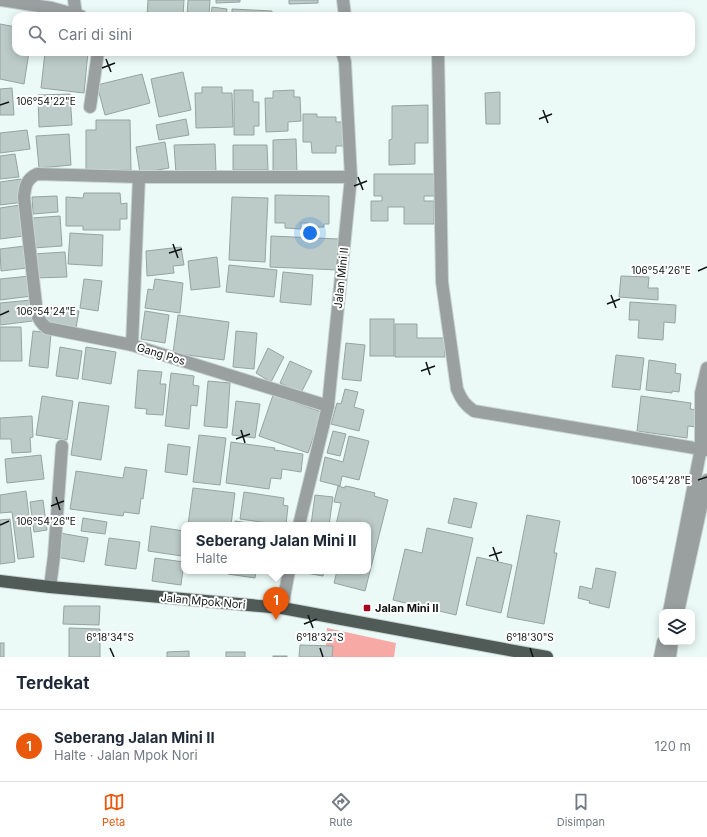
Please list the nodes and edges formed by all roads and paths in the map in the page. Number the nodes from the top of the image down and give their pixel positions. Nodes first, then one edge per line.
1 (0, 0) edge
2 (74, 0) edge
3 (344, 0) edge
4 (67, 12) edge
5 (77, 12) edge
6 (345, 12) edge
7 (97, 56) edge
8 (344, 56) edge
9 (438, 56) edge
10 (90, 107) dead end
11 (139, 177) junction
12 (351, 178) junction
13 (132, 345) junction
14 (707, 368) edge
15 (328, 406) junction
16 (62, 446) dead end
17 (704, 449) edge
18 (707, 480) edge
19 (300, 522) edge
20 (288, 574) edge
21 (0, 581) edge
22 (50, 587) junction
23 (282, 608) junction
24 (669, 609) edge
25 (679, 609) edge
26 (662, 645) edge
27 (672, 645) edge
28 (547, 657) edge
29 (660, 657) edge
30 (670, 657) edge

1 - 4 street
2 - 5 street
3 - 6 street
7 - 10 street
8 - 12 street, Jalan Mini II
9 - 17 street
11 - 12 street
11 - 13 street, Gang Pos
11 - 13 street
12 - 15 street, Jalan Mini II
13 - 15 street, Gang Pos
14 - 17 street
15 - 19 street, Jalan Mini II
16 - 22 street
17 - 24 street
18 - 25 street
20 - 23 street
21 - 22 main road, Jalan Mpok Nori
22 - 23 main road, Jalan Mpok Nori
23 - 28 main road, Jalan Mpok Nori
26 - 29 street
27 - 30 street

